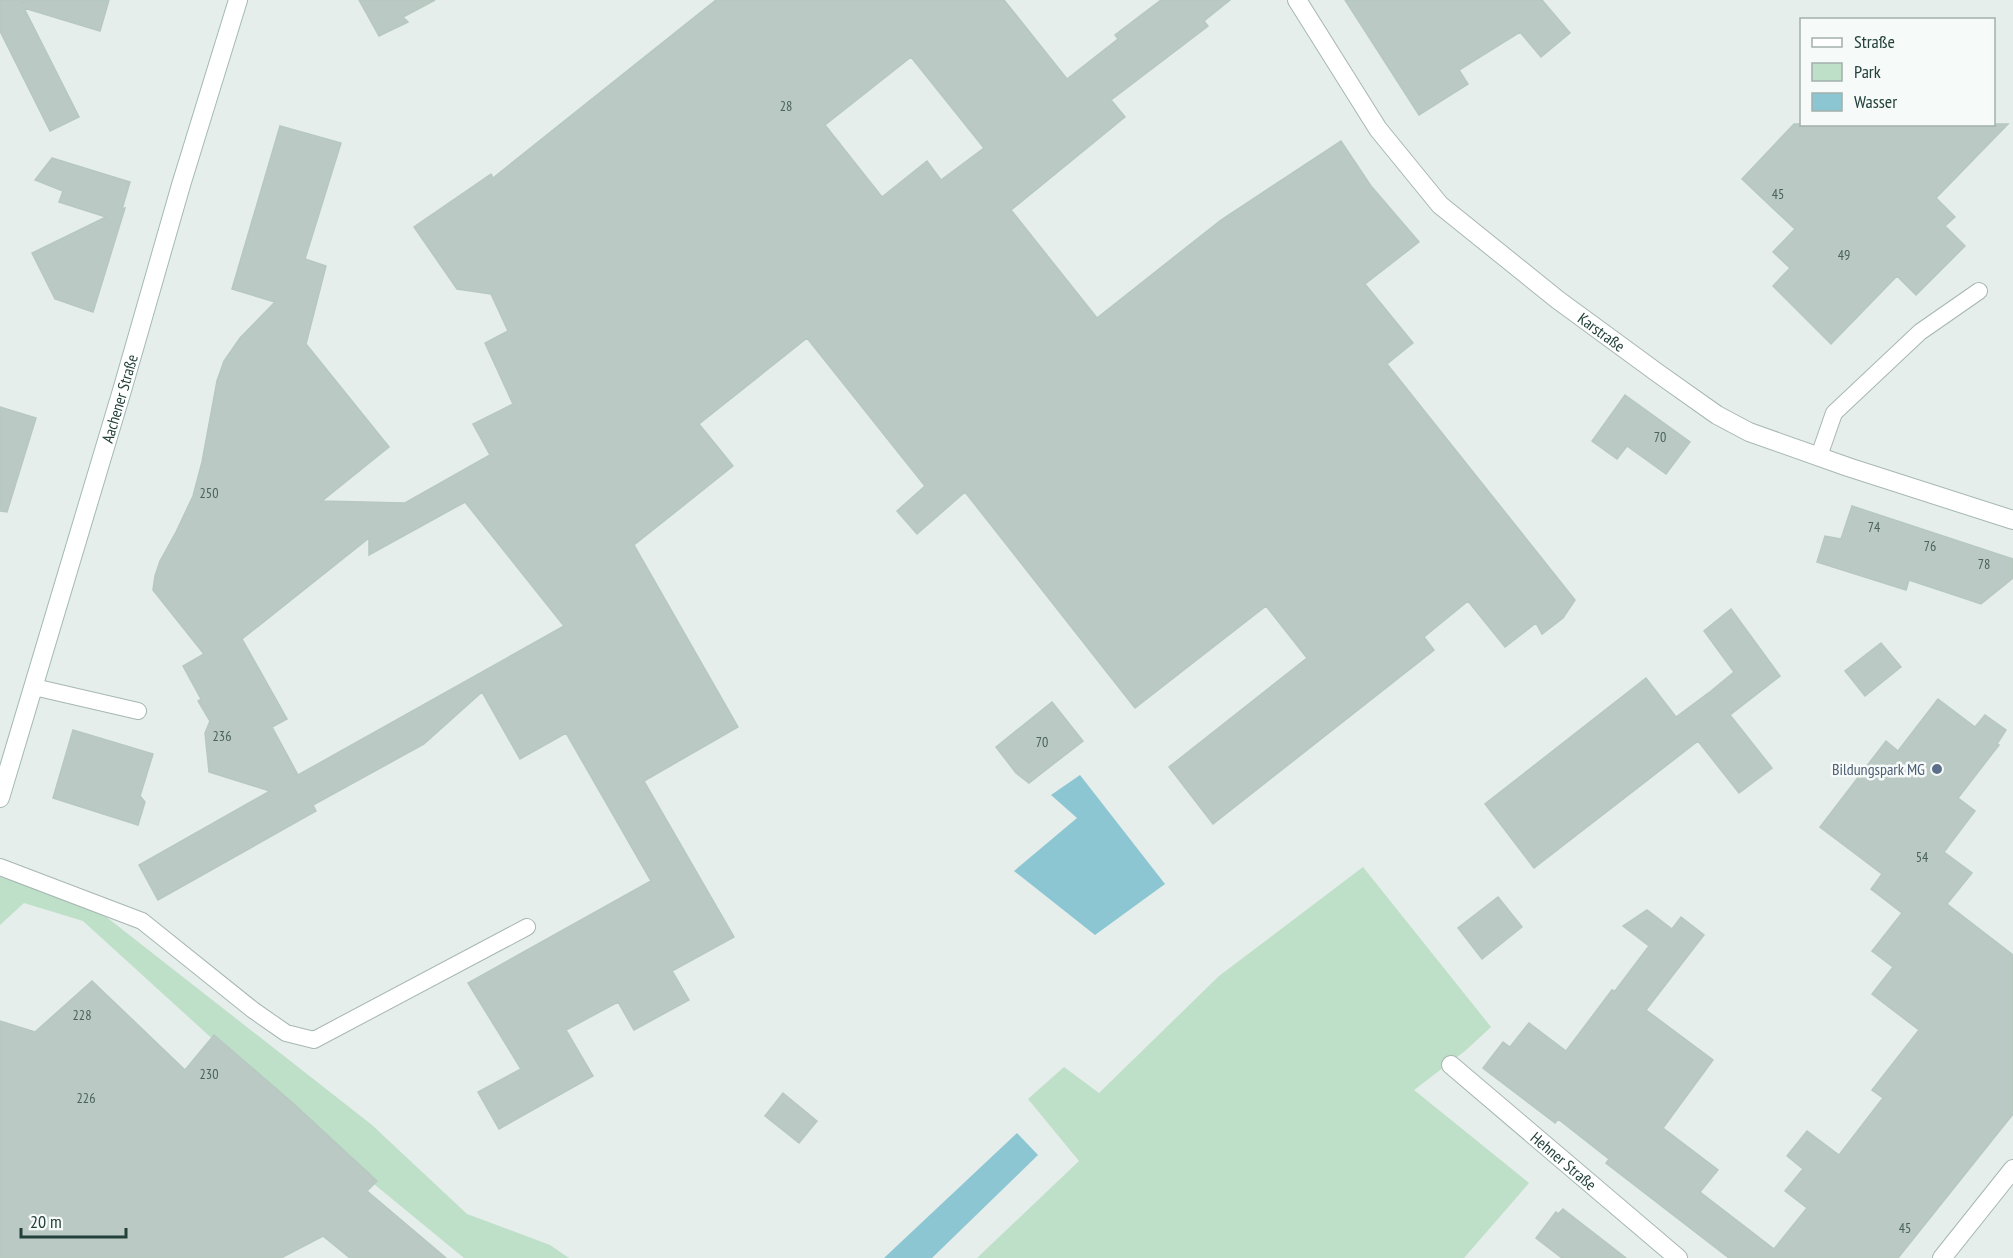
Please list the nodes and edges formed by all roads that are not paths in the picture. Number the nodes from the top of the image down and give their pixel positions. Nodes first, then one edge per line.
1 (238, 0) edge
2 (1297, 0) edge
3 (1979, 291) dead end
4 (1819, 456) junction
5 (2013, 520) edge
6 (34, 687) junction
7 (138, 711) dead end
8 (0, 798) edge
9 (0, 867) edge
10 (527, 927) dead end
11 (1451, 1065) dead end
12 (2013, 1169) edge
13 (1678, 1258) edge
14 (1942, 1258) edge

1 - 6 street, Aachener Straße
2 - 4 street, Karstraße
3 - 4 lane
4 - 5 street, Karstraße
6 - 7 lane
6 - 8 street, Aachener Straße
9 - 10 lane
11 - 13 street, Hehner Straße
12 - 14 street

